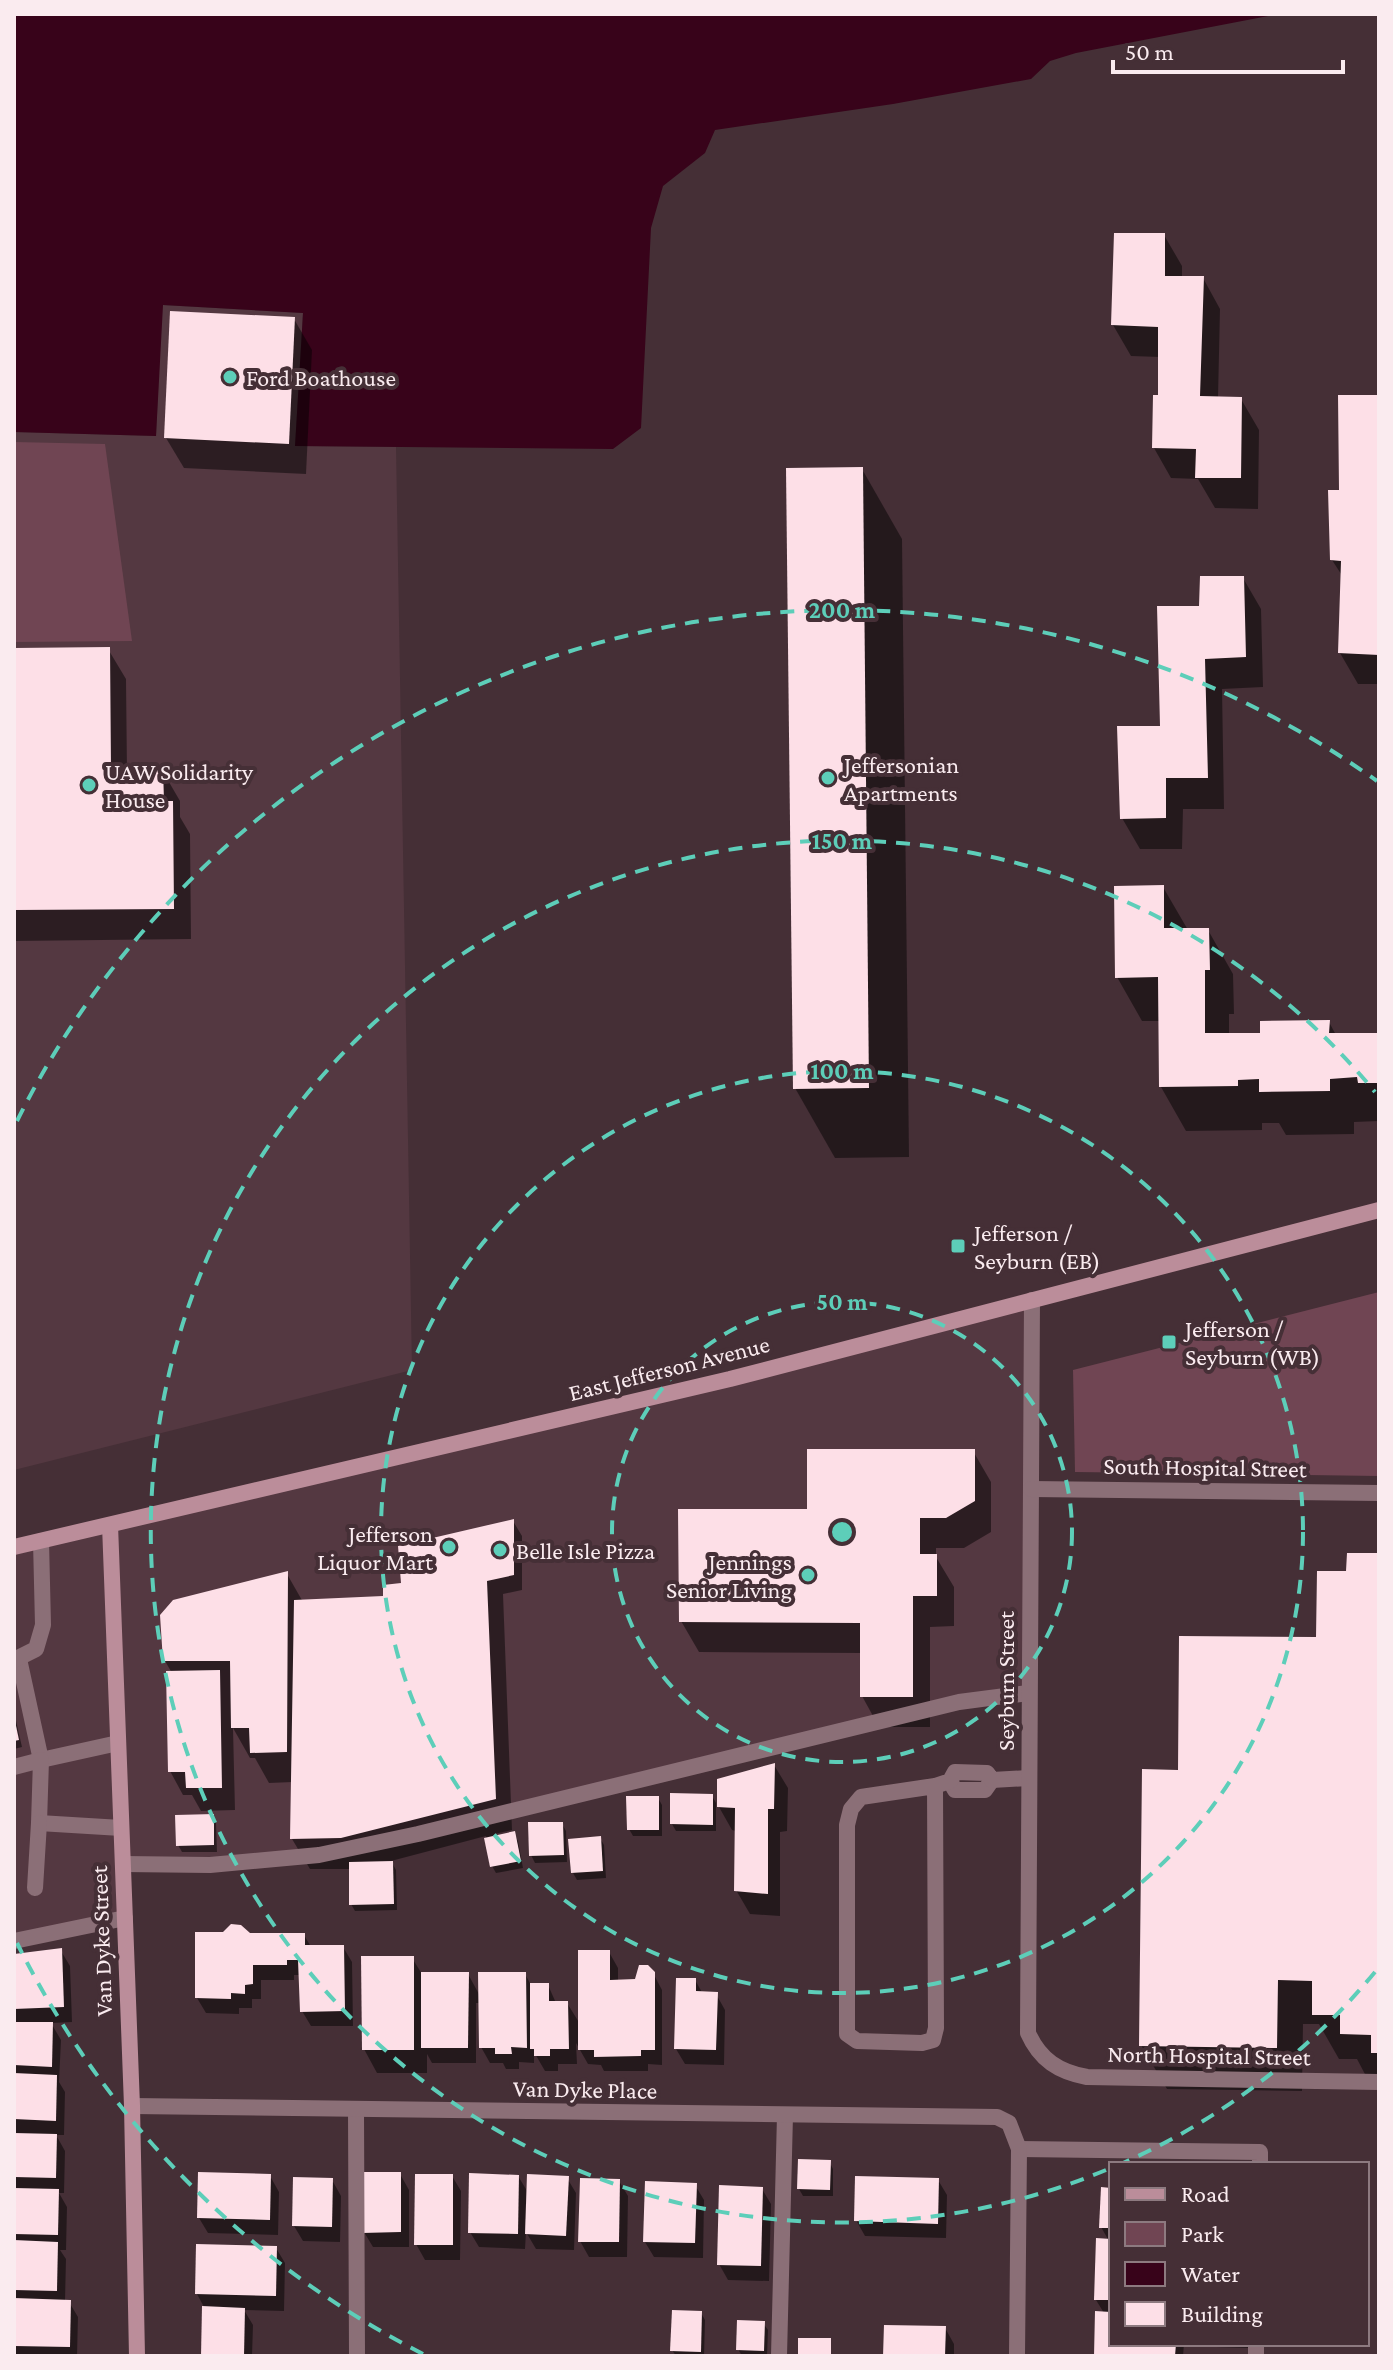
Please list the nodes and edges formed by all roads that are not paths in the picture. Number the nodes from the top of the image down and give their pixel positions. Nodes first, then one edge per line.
1 (1379, 1210) edge
2 (1032, 1300) junction
3 (1031, 1489) junction
4 (1379, 1493) edge
5 (110, 1525) junction
6 (41, 1541) junction
7 (14, 1547) edge
8 (16, 1659) edge
9 (1028, 1693) junction
10 (118, 1743) junction
11 (41, 1760) junction
12 (14, 1767) edge
13 (1028, 1778) junction
14 (943, 1784) junction
15 (39, 1823) junction
16 (121, 1828) junction
17 (123, 1864) junction
18 (35, 1888) dead end
19 (125, 1918) junction
20 (14, 1941) edge
21 (1043, 2058) joint
22 (1379, 2082) edge
23 (132, 2106) junction
24 (356, 2110) junction
25 (785, 2115) junction
26 (1019, 2149) junction
27 (1260, 2162) edge
28 (137, 2356) edge
29 (357, 2356) edge
30 (779, 2356) edge
31 (1017, 2356) edge

1 - 2 main road, East Jefferson Avenue
2 - 3 street, Seyburn Street
2 - 5 main road, East Jefferson Avenue
3 - 4 street, South Hospital Street
3 - 9 street, Seyburn Street
5 - 6 main road, East Jefferson Avenue
5 - 10 main road, Van Dyke Street
6 - 7 main road, East Jefferson Avenue
6 - 8 street
8 - 11 street
9 - 13 street, Seyburn Street
9 - 17 street
10 - 11 street
10 - 16 main road, Van Dyke Street
11 - 12 street
11 - 15 street
13 - 14 street
13 - 21 street, Seyburn Street
14 - 14 street
15 - 16 street
15 - 18 street
16 - 17 main road, Van Dyke Street
17 - 19 main road, Van Dyke Street
19 - 20 street
19 - 23 main road, Van Dyke Street
21 - 22 street, North Hospital Street
23 - 24 street, Van Dyke Place
23 - 28 main road, Van Dyke Street
24 - 25 street, Van Dyke Place
24 - 29 street
25 - 26 street, Van Dyke Place
25 - 30 street
26 - 27 street
26 - 31 street

